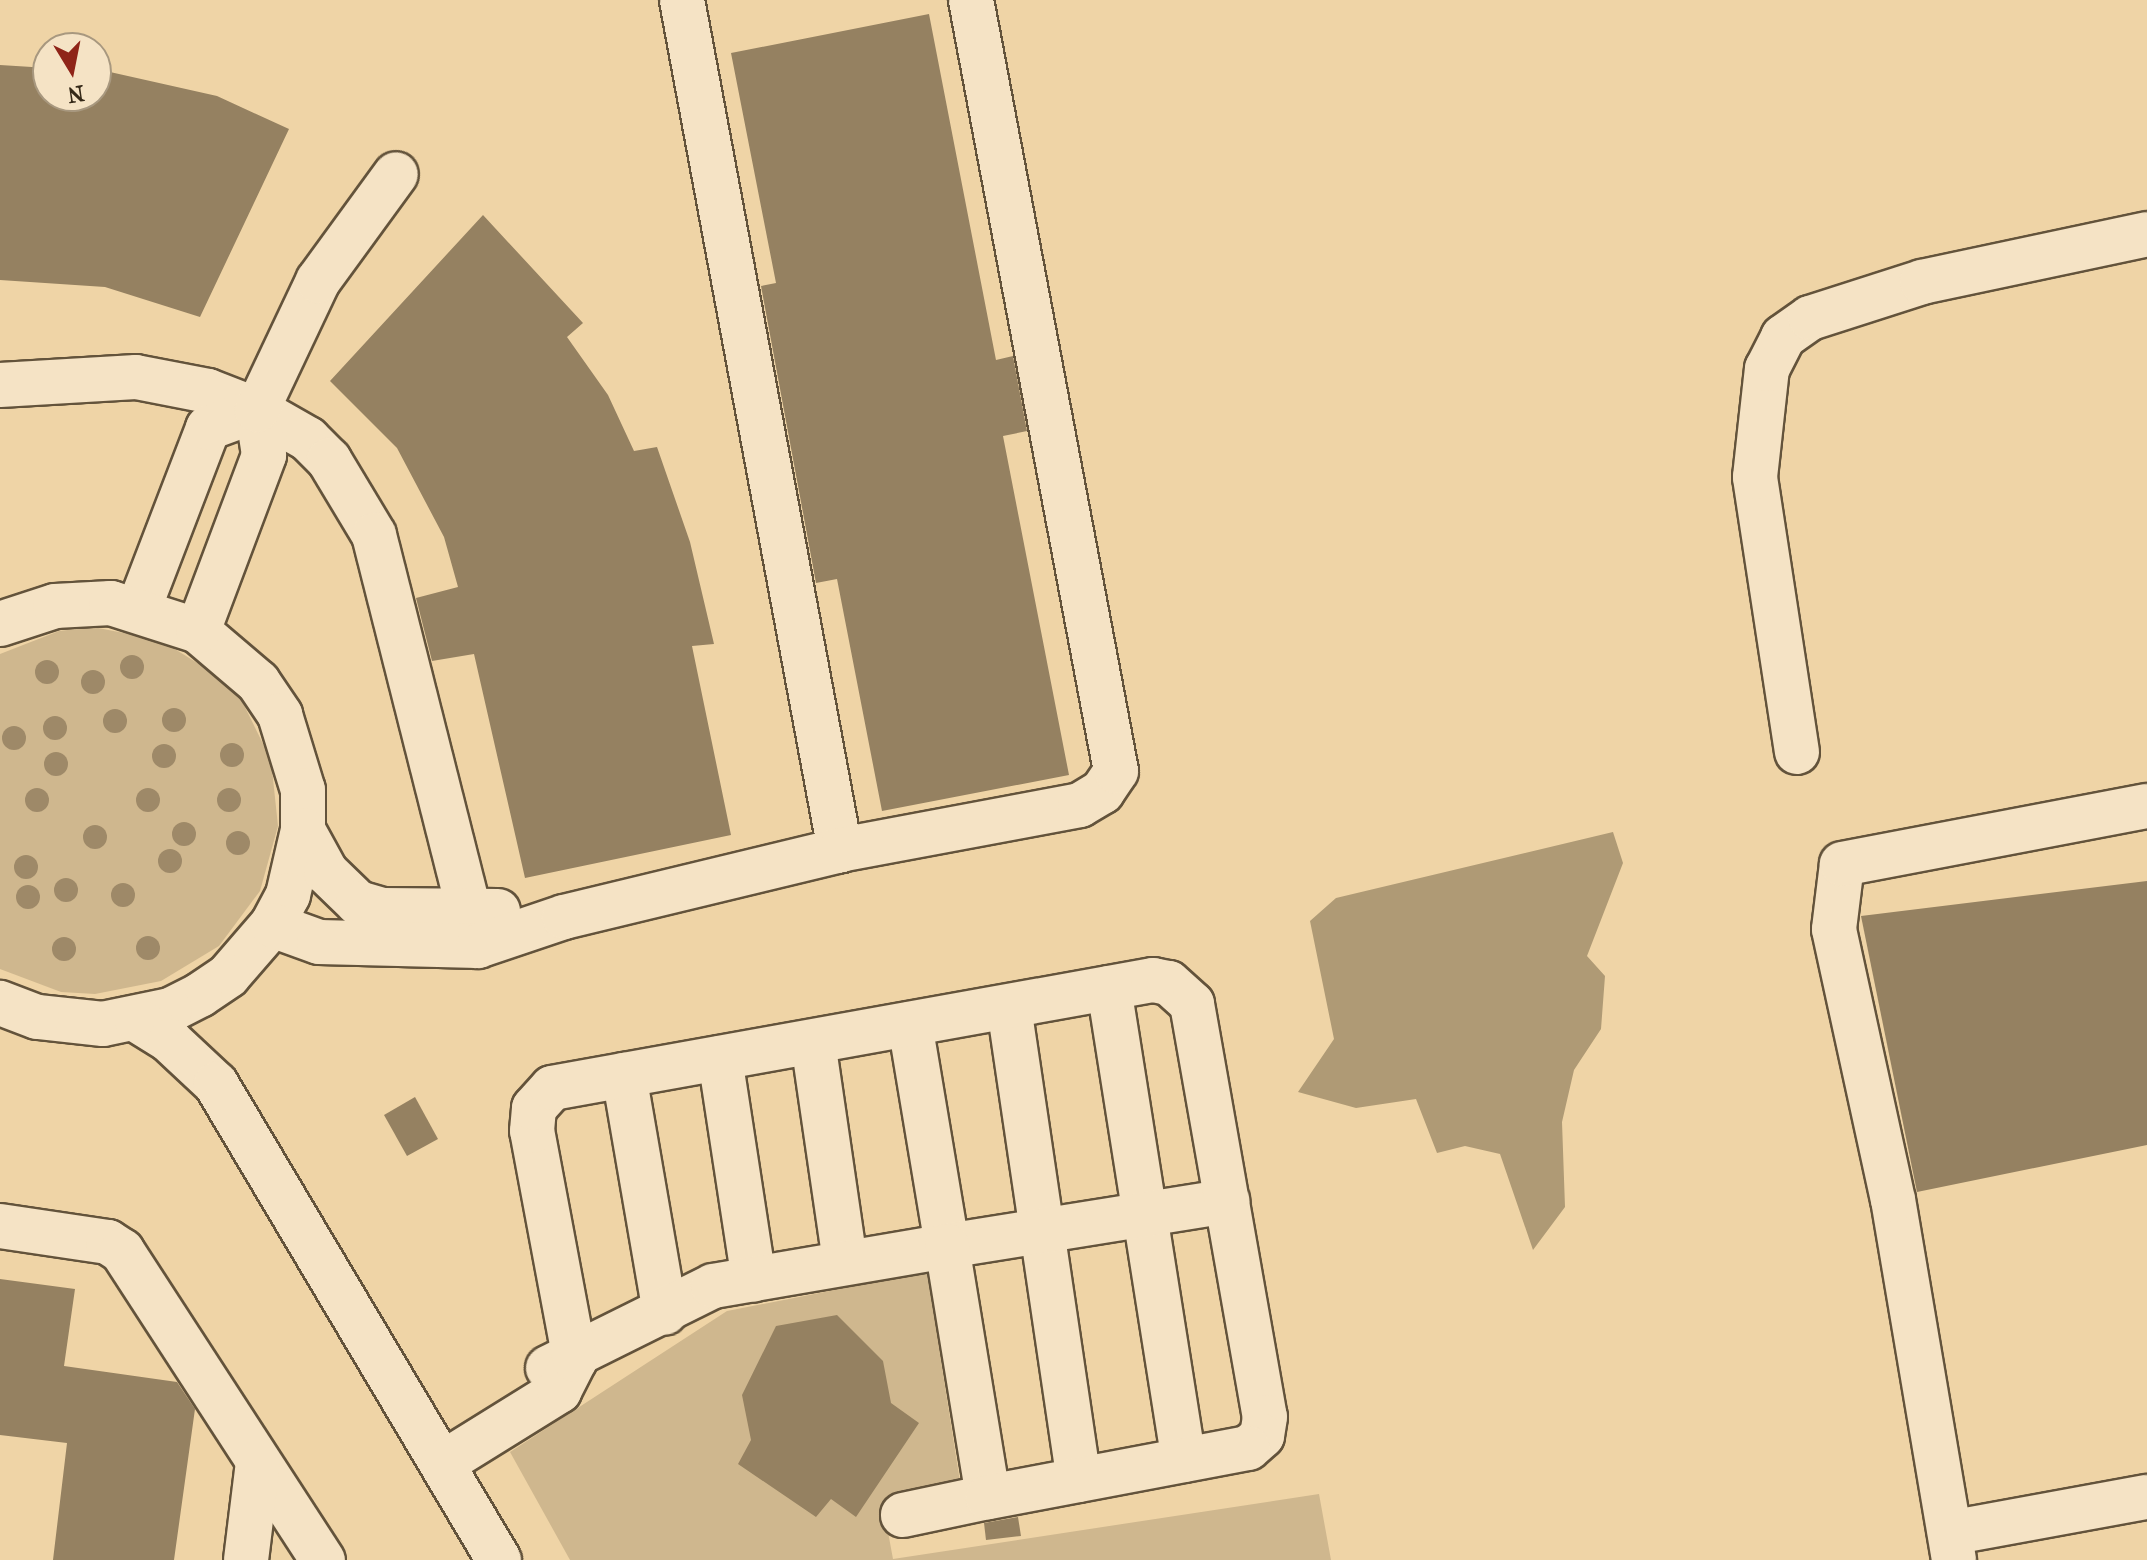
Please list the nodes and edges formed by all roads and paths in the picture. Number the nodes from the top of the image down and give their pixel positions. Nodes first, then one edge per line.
1 (682, 0) edge
2 (971, 0) edge
3 (396, 174) dead end
4 (2147, 234) edge
5 (0, 385) edge
6 (257, 410) junction
7 (139, 608) junction
8 (0, 624) edge
9 (198, 631) junction
10 (1797, 752) dead end
11 (2147, 806) edge
12 (303, 830) junction
13 (840, 850) junction
14 (272, 925) junction
15 (474, 927) junction
16 (1109, 988) junction
17 (200, 995) junction
18 (0, 1003) edge
19 (1009, 1007) junction
20 (137, 1020) junction
21 (910, 1024) junction
22 (813, 1042) junction
23 (720, 1058) junction
24 (624, 1075) junction
25 (216, 1084) junction
26 (1227, 1201) junction
27 (1145, 1214) junction
28 (0, 1226) edge
29 (1042, 1231) junction
30 (947, 1246) junction
31 (845, 1262) junction
32 (754, 1279) junction
33 (665, 1312) junction
34 (575, 1360) junction
35 (436, 1450) junction
36 (1184, 1460) junction
37 (258, 1462) junction
38 (1079, 1480) junction
39 (988, 1497) junction
40 (2147, 1497) edge
41 (903, 1515) dead end
42 (1952, 1546) edge
43 (246, 1560) edge
44 (323, 1560) edge
45 (499, 1560) edge

1 - 13 street
2 - 13 street
3 - 6 street
4 - 10 street
5 - 6 street
6 - 7 street
6 - 9 street
6 - 15 street
7 - 8 street
7 - 9 street
9 - 12 street
11 - 42 street
12 - 14 street
12 - 15 street
13 - 15 street
14 - 15 street
14 - 17 street
16 - 19 street
16 - 26 street
16 - 27 street
17 - 20 street
17 - 25 street
18 - 20 street
19 - 21 street
19 - 29 street
20 - 25 street
21 - 22 street
21 - 30 street
22 - 23 street
22 - 31 street
23 - 24 street
23 - 32 street
24 - 33 street
24 - 34 street
25 - 35 street
26 - 27 street
26 - 36 street
27 - 29 street
27 - 36 street
28 - 37 street
29 - 30 street
29 - 38 street
30 - 31 street
30 - 39 street
31 - 32 street
32 - 33 street
33 - 34 street
34 - 35 street
35 - 45 street
36 - 38 street
37 - 43 street
37 - 44 street
38 - 39 street
39 - 41 street
40 - 42 street

